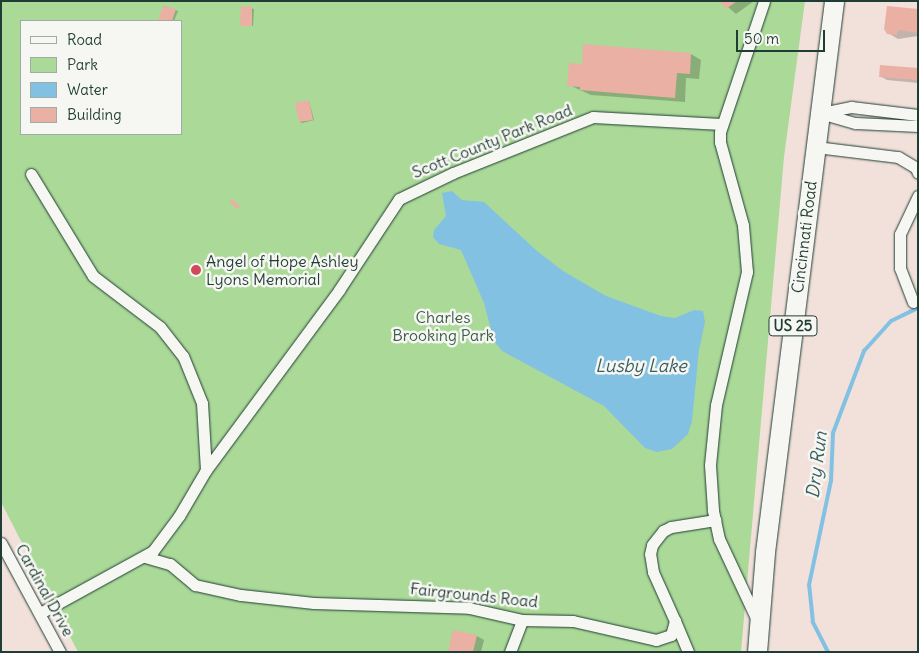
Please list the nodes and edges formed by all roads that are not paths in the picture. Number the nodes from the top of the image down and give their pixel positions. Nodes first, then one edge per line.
1 (764, 1) edge
2 (834, 1) edge
3 (820, 113) junction
4 (918, 115) edge
5 (721, 124) junction
6 (918, 126) edge
7 (816, 147) junction
8 (918, 173) edge
9 (31, 174) dead end
10 (918, 196) edge
11 (913, 302) dead end
12 (206, 470) junction
13 (715, 520) junction
14 (1, 543) edge
15 (144, 557) junction
16 (40, 614) junction
17 (522, 620) junction
18 (675, 621) junction
19 (759, 623) junction
20 (60, 652) edge
21 (510, 652) edge
22 (688, 652) edge
23 (757, 652) edge

1 - 5 street
2 - 3 main road, Cincinnati Road / US 25
3 - 4 street
3 - 6 street
3 - 7 main road, Cincinnati Road / US 25
5 - 12 street, Scott County Park Road
5 - 13 street
7 - 8 street
7 - 19 main road, Cincinnati Road / US 25
9 - 12 street
10 - 11 street
12 - 15 street, Scott County Park Road
13 - 18 street
13 - 19 street
14 - 16 street, Cardinal Drive
15 - 16 street
15 - 17 street, Fairgrounds Road
16 - 20 street, Cardinal Drive
17 - 18 street, Fairgrounds Road
17 - 21 street
18 - 22 street
19 - 23 main road, Cincinnati Road / US 25

